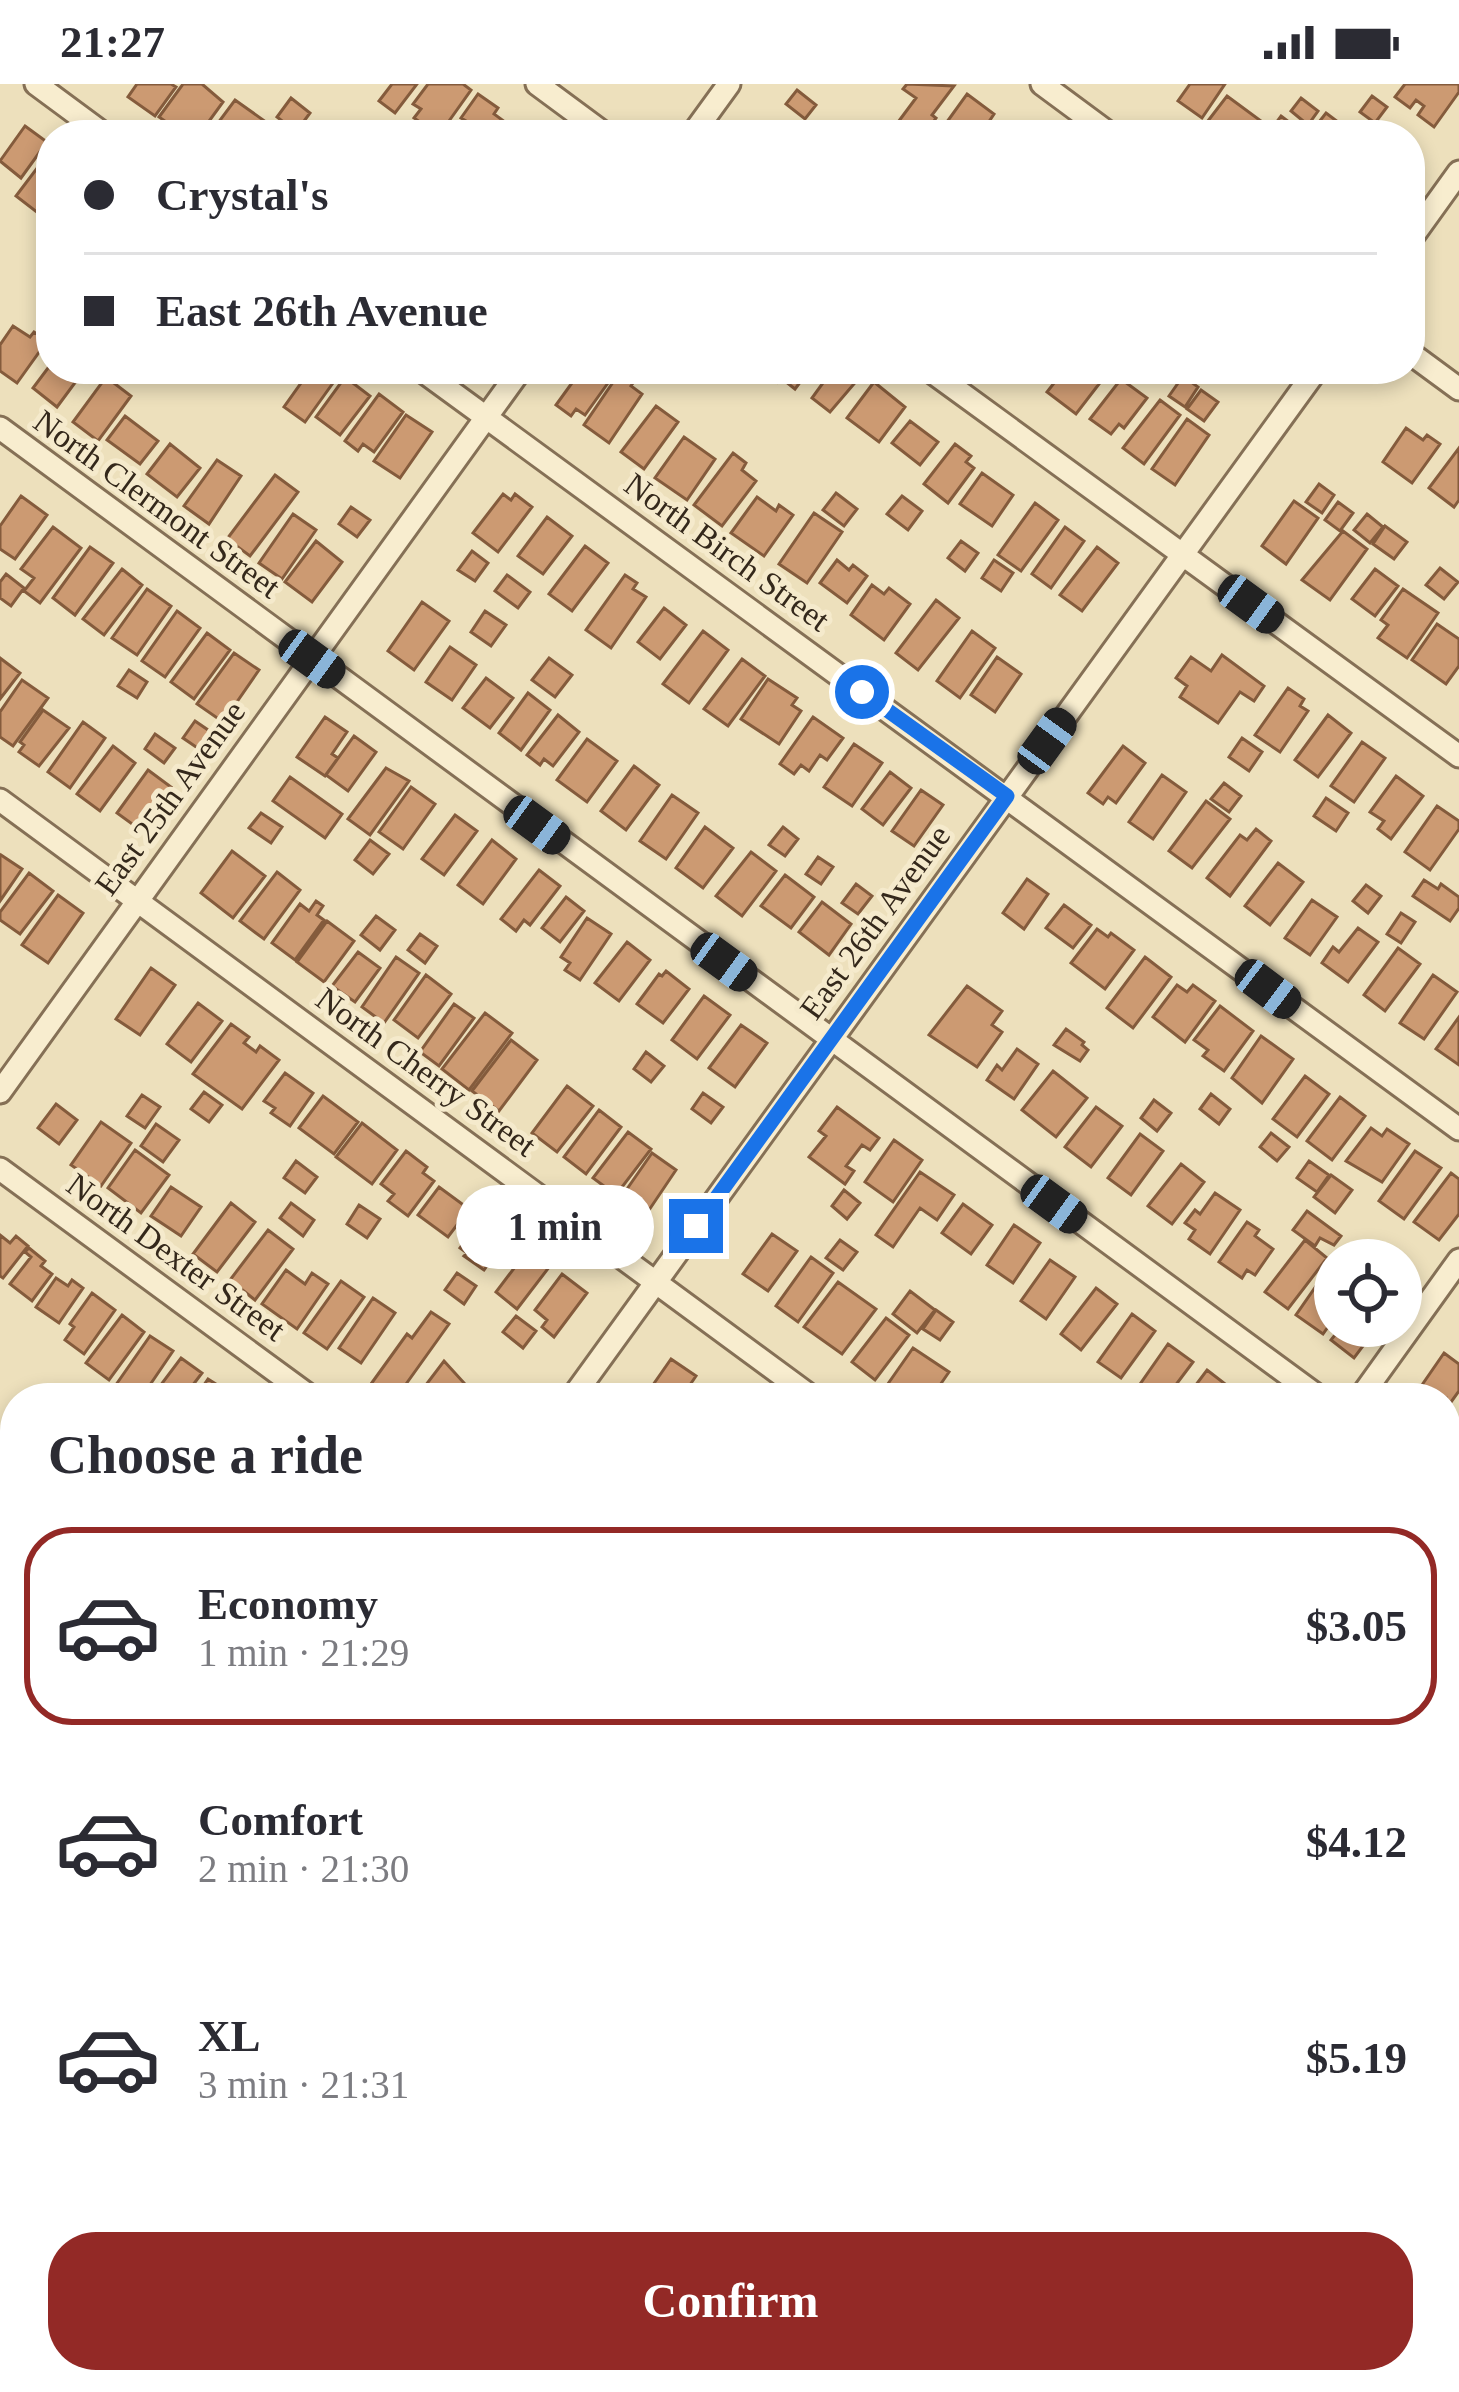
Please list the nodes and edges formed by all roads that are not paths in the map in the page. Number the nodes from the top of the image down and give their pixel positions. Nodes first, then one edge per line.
1 (36, 84) edge
2 (537, 84) edge
3 (729, 84) edge
4 (1042, 84) edge
5 (85, 120) edge
6 (586, 120) edge
7 (703, 120) edge
8 (1091, 120) edge
9 (1459, 172) edge
10 (1425, 219) edge
11 (1425, 364) edge
12 (440, 384) edge
13 (510, 384) edge
14 (949, 384) edge
15 (1306, 384) edge
16 (1459, 389) edge
17 (486, 418) junction
18 (0, 428) edge
19 (1183, 554) junction
20 (312, 659) junction
21 (1459, 756) edge
22 (1007, 796) junction
23 (0, 800) edge
24 (137, 900) junction
25 (830, 1041) junction
26 (0, 1092) edge
27 (1459, 1129) edge
28 (0, 1169) edge
29 (1459, 1260) edge
30 (656, 1282) junction
31 (292, 1383) edge
32 (583, 1383) edge
33 (793, 1383) edge
34 (1299, 1383) edge
35 (1371, 1383) edge

1 - 5 street
2 - 6 street
3 - 7 street
4 - 8 street
9 - 10 street
11 - 16 street
12 - 17 street, North Birch Street
13 - 17 street, East 25th Avenue
14 - 19 street
15 - 19 street, East 26th Avenue
17 - 20 street, East 25th Avenue
17 - 22 street, North Birch Street
18 - 20 street, North Clermont Street
19 - 21 street
19 - 22 street, East 26th Avenue
20 - 24 street, East 25th Avenue
20 - 25 street, North Clermont Street
22 - 25 street, East 26th Avenue
22 - 27 street, North Birch Street
23 - 24 street, North Cherry Street
24 - 26 street, East 25th Avenue
24 - 30 street, North Cherry Street
25 - 30 street, East 26th Avenue
25 - 34 street, North Clermont Street
28 - 31 street, North Dexter Street
29 - 35 street
30 - 32 street, East 26th Avenue
30 - 33 street, North Cherry Street

